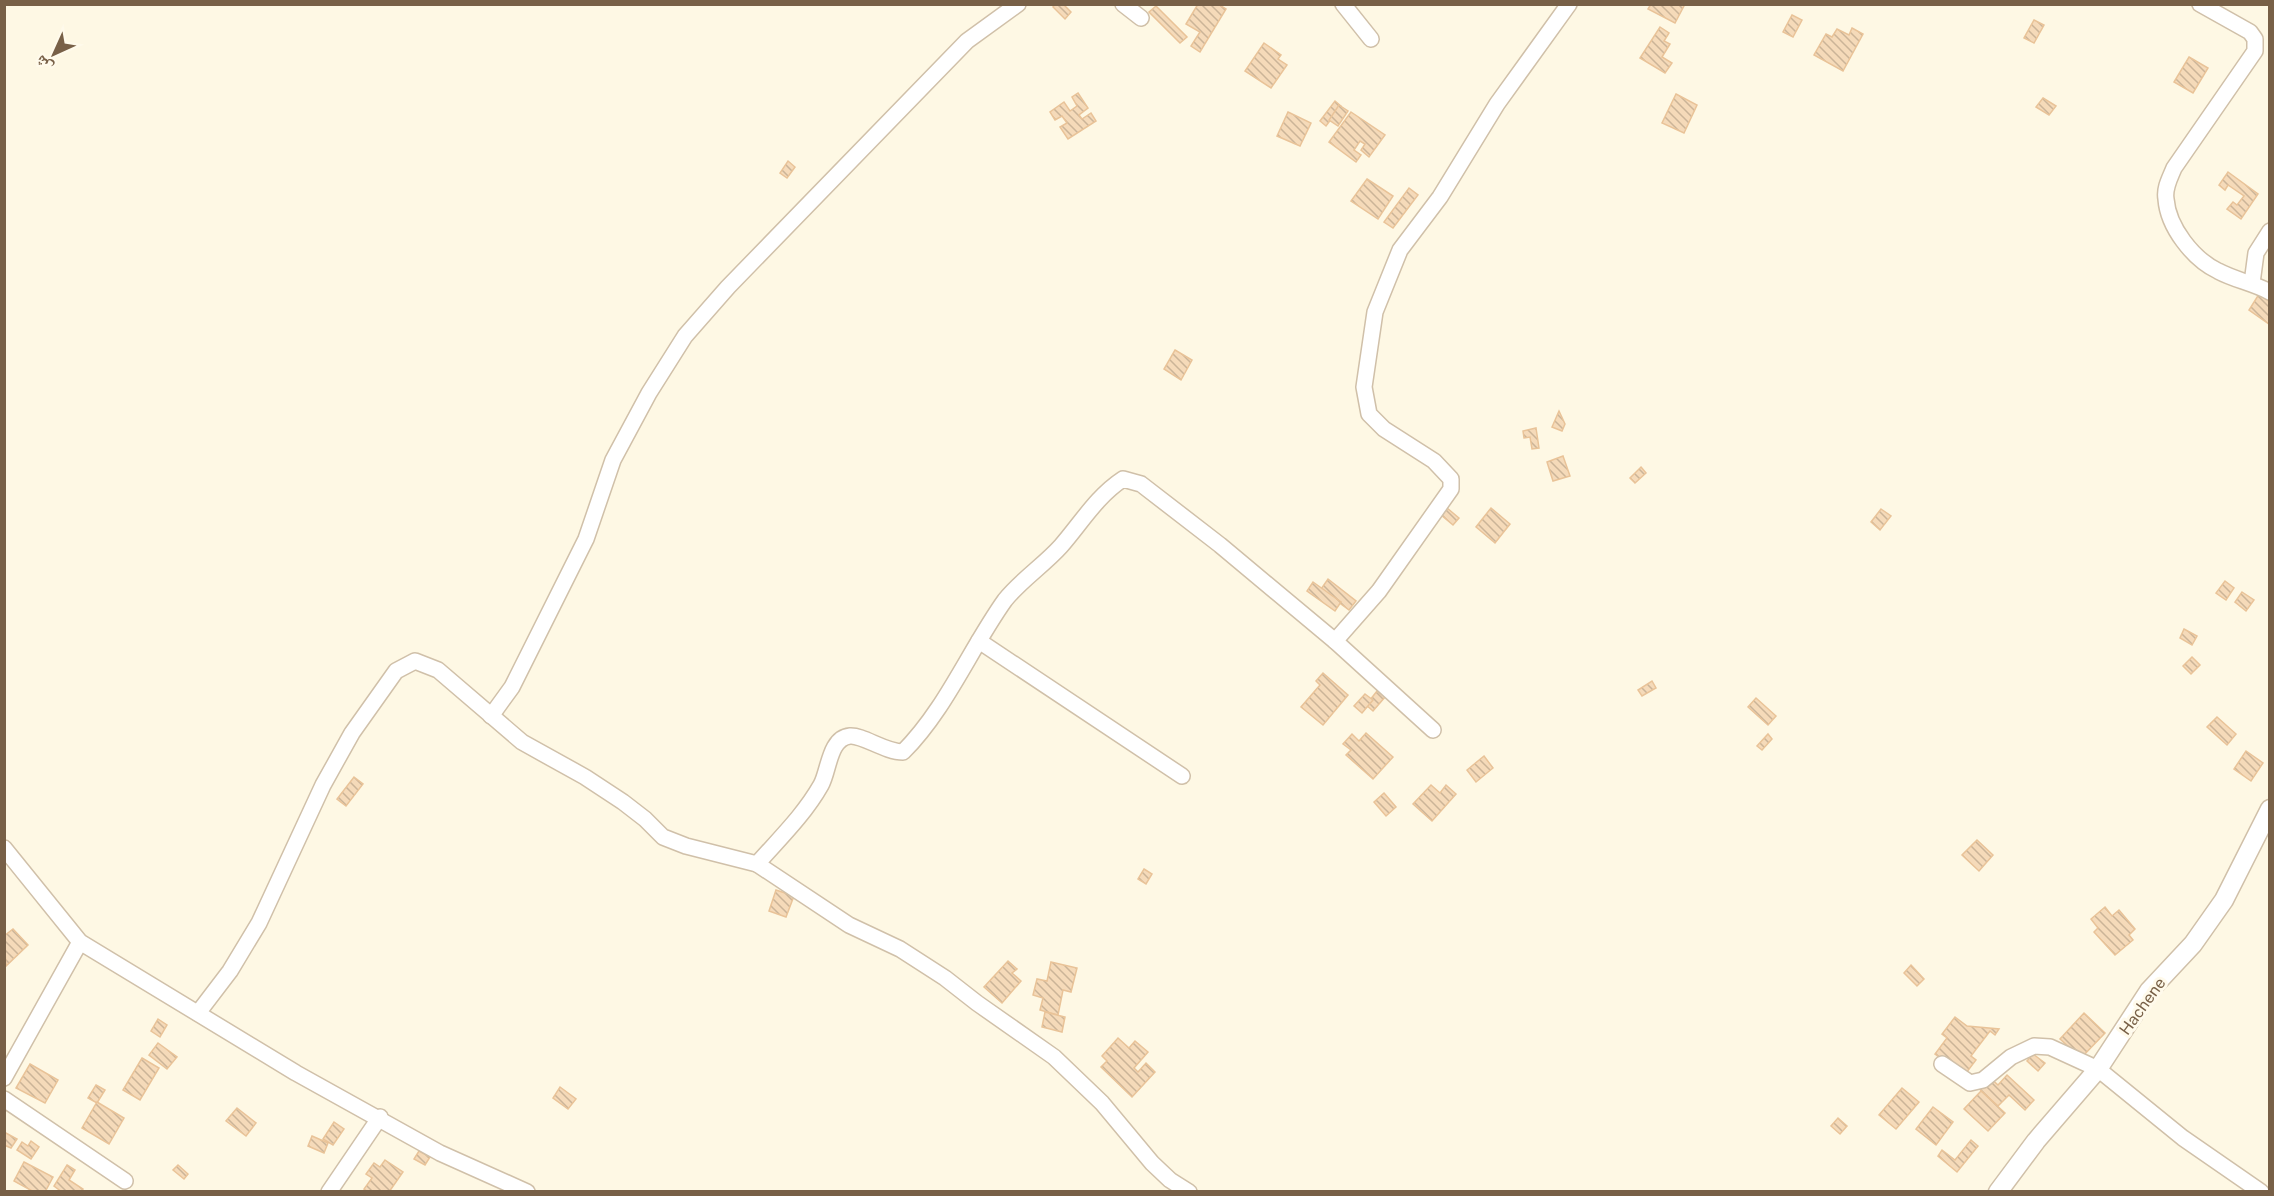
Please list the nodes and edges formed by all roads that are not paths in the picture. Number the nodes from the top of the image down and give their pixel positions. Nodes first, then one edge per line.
1 (1018, 4) edge
2 (1123, 4) edge
3 (1343, 4) edge
4 (1569, 4) edge
5 (2200, 4) edge
6 (1141, 18) dead end
7 (1371, 39) dead end
8 (2270, 231) edge
9 (2252, 283) junction
10 (2270, 292) edge
11 (979, 640) junction
12 (1335, 641) junction
13 (491, 716) junction
14 (1433, 730) dead end
15 (1182, 776) dead end
16 (2270, 809) edge
17 (4, 848) edge
18 (757, 864) junction
19 (80, 942) junction
20 (198, 1013) junction
21 (1942, 1064) dead end
22 (2098, 1069) junction
23 (4, 1078) edge
24 (4, 1099) edge
25 (380, 1118) junction
26 (125, 1181) dead end
27 (329, 1191) edge
28 (527, 1191) edge
29 (1189, 1191) edge
30 (1998, 1191) edge
31 (2261, 1191) edge

1 - 13 street
2 - 6 street
3 - 7 street
4 - 12 street
5 - 9 street
8 - 9 street
9 - 10 street
11 - 12 street
11 - 15 street
11 - 18 street
12 - 14 street
13 - 18 street
13 - 20 street
16 - 22 street, Hachene
17 - 19 street
18 - 29 street
19 - 20 street
19 - 23 street
20 - 25 street
21 - 22 street
22 - 30 street, Hachene
22 - 31 street
24 - 26 street
25 - 27 street
25 - 28 street

